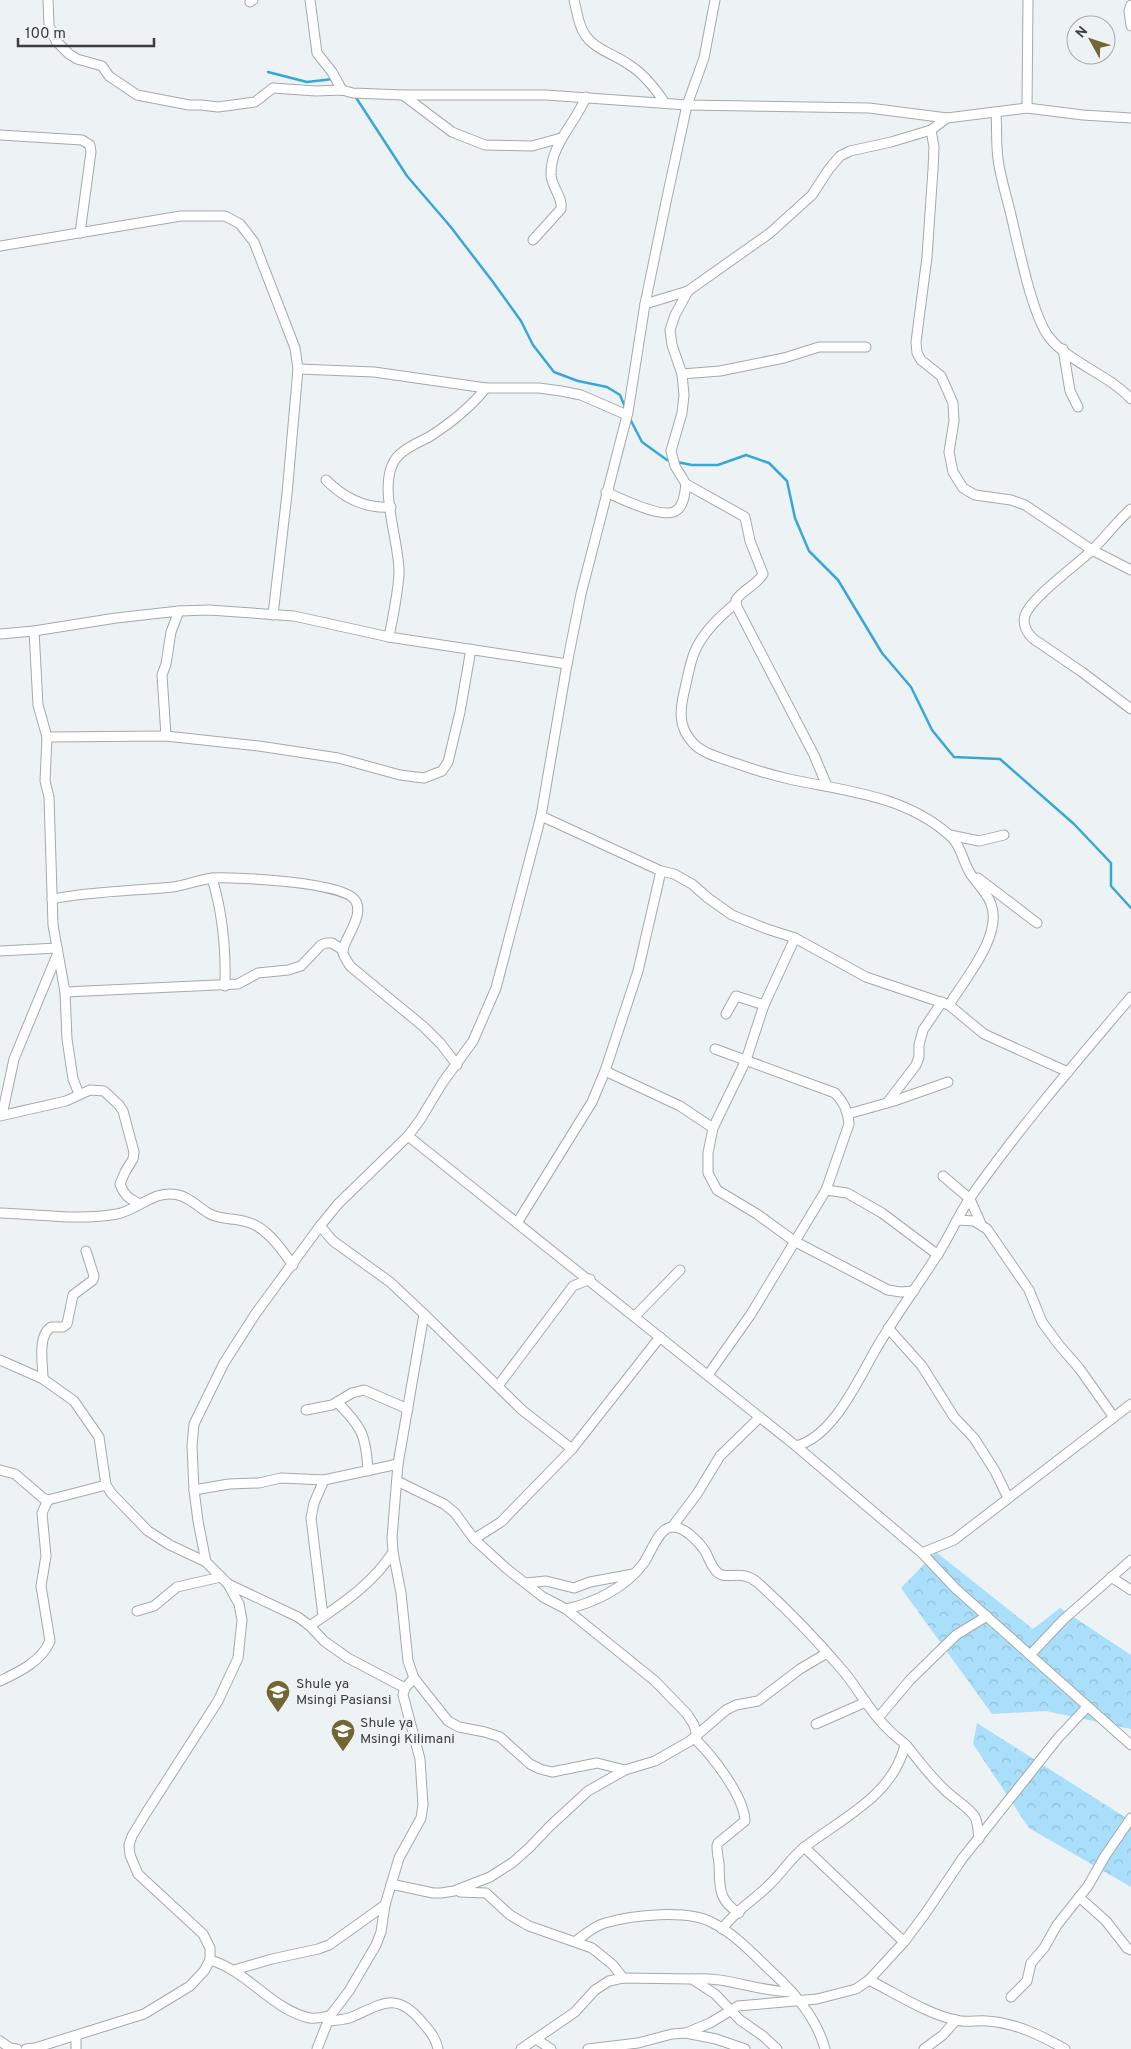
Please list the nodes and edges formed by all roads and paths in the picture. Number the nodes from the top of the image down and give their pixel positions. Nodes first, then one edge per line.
1 (48, 0) edge
2 (310, 0) edge
3 (574, 0) edge
4 (715, 0) edge
5 (1028, 0) edge
6 (1131, 5) edge
7 (1131, 26) edge
8 (342, 90) junction
9 (403, 95) junction
10 (586, 97) junction
11 (665, 103) junction
12 (687, 105) junction
13 (1027, 108) junction
14 (996, 113) junction
15 (947, 118) junction
16 (1131, 118) edge
17 (930, 130) junction
18 (0, 135) edge
19 (562, 138) junction
20 (80, 233) junction
21 (532, 240) dead end
22 (0, 246) edge
23 (688, 291) junction
24 (645, 304) junction
25 (866, 347) dead end
26 (1063, 349) junction
27 (298, 369) junction
28 (682, 374) junction
29 (486, 388) junction
30 (1131, 399) edge
31 (1078, 407) dead end
32 (626, 417) junction
33 (326, 480) dead end
34 (686, 484) junction
35 (606, 492) junction
36 (391, 507) junction
37 (1131, 509) edge
38 (1092, 550) junction
39 (1131, 570) edge
40 (736, 603) junction
41 (180, 611) junction
42 (273, 614) junction
43 (34, 631) junction
44 (0, 634) edge
45 (389, 637) junction
46 (471, 649) junction
47 (566, 664) junction
48 (1131, 709) edge
49 (166, 736) junction
50 (47, 737) junction
51 (827, 786) junction
52 (541, 816) junction
53 (950, 834) junction
54 (1004, 835) dead end
55 (660, 871) junction
56 (970, 872) junction
57 (212, 878) junction
58 (52, 899) junction
59 (1037, 923) dead end
60 (796, 938) junction
61 (343, 950) junction
62 (0, 951) edge
63 (57, 951) junction
64 (225, 986) junction
65 (65, 992) junction
66 (1131, 997) edge
67 (945, 1004) junction
68 (764, 1005) junction
69 (726, 1014) dead end
70 (715, 1049) dead end
71 (746, 1060) junction
72 (457, 1065) junction
73 (605, 1071) junction
74 (1068, 1072) junction
75 (948, 1082) dead end
76 (79, 1094) junction
77 (888, 1103) junction
78 (848, 1114) junction
79 (1, 1116) edge
80 (713, 1128) junction
81 (408, 1136) junction
82 (944, 1176) dead end
83 (826, 1190) junction
84 (970, 1198) junction
85 (140, 1204) junction
86 (0, 1213) edge
87 (957, 1220) junction
88 (517, 1223) junction
89 (981, 1224) junction
90 (320, 1226) junction
91 (794, 1241) junction
92 (86, 1251) dead end
93 (938, 1255) junction
94 (293, 1266) junction
95 (680, 1270) dead end
96 (590, 1279) junction
97 (914, 1290) junction
98 (424, 1314) junction
99 (635, 1316) junction
100 (888, 1328) junction
101 (660, 1336) junction
102 (0, 1360) edge
103 (708, 1375) junction
104 (44, 1379) junction
105 (498, 1386) junction
106 (337, 1402) junction
107 (1131, 1404) edge
108 (408, 1409) junction
109 (306, 1410) dead end
110 (1114, 1416) junction
111 (760, 1417) junction
112 (796, 1446) junction
113 (572, 1449) junction
114 (398, 1464) junction
115 (0, 1470) edge
116 (368, 1471) junction
117 (324, 1480) junction
118 (397, 1481) junction
119 (106, 1485) junction
120 (194, 1490) junction
121 (1008, 1498) junction
122 (48, 1500) junction
123 (672, 1527) junction
124 (474, 1538) junction
125 (393, 1552) junction
126 (922, 1553) junction
127 (1131, 1560) edge
128 (206, 1562) junction
129 (634, 1574) junction
130 (1111, 1576) junction
131 (225, 1581) junction
132 (526, 1583) junction
133 (1131, 1590) edge
134 (566, 1609) junction
135 (137, 1611) dead end
136 (323, 1616) junction
137 (987, 1616) junction
138 (310, 1626) junction
139 (827, 1653) junction
140 (1030, 1655) junction
141 (414, 1678) junction
142 (0, 1681) edge
143 (405, 1688) junction
144 (866, 1702) junction
145 (1087, 1707) junction
146 (878, 1718) junction
147 (816, 1724) dead end
148 (696, 1737) junction
149 (905, 1745) junction
150 (1131, 1745) edge
151 (625, 1770) junction
152 (1131, 1818) edge
153 (979, 1839) junction
154 (804, 1847) junction
155 (391, 1884) junction
156 (454, 1891) junction
157 (1079, 1897) junction
158 (385, 1905) junction
159 (739, 1913) junction
160 (722, 1929) junction
161 (576, 1941) junction
162 (904, 1942) junction
163 (1131, 1950) edge
164 (210, 1960) junction
165 (234, 1970) junction
166 (623, 1978) junction
167 (692, 1979) junction
168 (869, 1980) junction
169 (792, 1992) junction
170 (1011, 1997) dead end
171 (798, 2001) junction
172 (730, 2010) junction
173 (328, 2018) junction
174 (956, 2020) junction
175 (686, 2033) junction
176 (76, 2036) junction
177 (536, 2039) junction
178 (0, 2042) edge
179 (17, 2049) edge
180 (26, 2049) edge
181 (34, 2049) edge
182 (76, 2049) edge
183 (317, 2049) edge
184 (438, 2049) edge
185 (521, 2049) edge
186 (551, 2049) edge
187 (588, 2049) edge
188 (745, 2049) edge
189 (777, 2049) edge
190 (824, 2049) edge
191 (924, 2049) edge
192 (1065, 2049) edge

1 - 8 street
2 - 8 street
3 - 11 street
4 - 12 street
5 - 13 street
6 - 7 street
8 - 9 street
9 - 10 street
9 - 19 street
10 - 11 street
10 - 19 street
11 - 12 street
12 - 15 street
12 - 24 street
13 - 14 street
13 - 16 street
14 - 15 street
14 - 26 street
15 - 17 street
17 - 23 street
17 - 38 street
18 - 20 street
19 - 21 street
20 - 22 street
20 - 27 street
23 - 24 street
23 - 28 street
24 - 32 street
25 - 28 street
26 - 30 street
26 - 31 street
27 - 29 street
27 - 42 street
28 - 34 street
29 - 32 street
29 - 36 street
32 - 35 street
33 - 36 street
34 - 35 street
34 - 40 street
35 - 47 street
36 - 45 street
37 - 38 street
38 - 39 street
38 - 48 street
40 - 51 street
40 - 51 street
41 - 42 street
41 - 43 street
41 - 49 street
42 - 45 street
43 - 44 street
43 - 50 street
45 - 46 street
46 - 47 street
46 - 49 street
47 - 52 street
49 - 50 street
50 - 58 street
51 - 53 street
52 - 55 street
52 - 72 street
53 - 54 street
53 - 56 street
55 - 60 street
55 - 73 street
56 - 59 street
56 - 67 street
57 - 58 street
57 - 61 street
57 - 64 street
58 - 63 street
60 - 67 street
60 - 68 street
61 - 64 street
61 - 72 street
62 - 63 street
63 - 65 street
63 - 79 street
64 - 65 street
65 - 76 street
66 - 74 street
67 - 74 street
67 - 77 street
68 - 69 street
68 - 71 street
70 - 71 street
71 - 78 street
71 - 80 street
72 - 81 street
73 - 80 street
73 - 88 street
74 - 84 street
75 - 77 street
76 - 79 street
76 - 85 street
77 - 78 street
78 - 83 street
80 - 91 street
81 - 88 street
81 - 90 street
82 - 84 street
83 - 91 street
83 - 93 street
84 - 87 street
84 - 89 street
85 - 86 street
85 - 94 street
87 - 89 street
87 - 93 street
88 - 96 street
89 - 110 street
90 - 94 street
90 - 98 street
91 - 97 street
91 - 103 street
92 - 104 street
93 - 97 street
94 - 120 street
95 - 99 street
96 - 99 street
96 - 105 street
97 - 100 street
98 - 105 street
98 - 108 street
99 - 101 street
100 - 112 street
100 - 121 street
101 - 103 street
101 - 113 street
102 - 104 street
103 - 111 street
104 - 119 street
105 - 113 street
106 - 108 street
106 - 109 street
106 - 116 street
107 - 110 street
108 - 114 street
110 - 121 street
111 - 112 street
111 - 123 street
112 - 126 street
113 - 124 street
114 - 116 street
114 - 118 street
115 - 122 street
116 - 117 street
117 - 120 street
117 - 136 street
118 - 124 street
118 - 125 street
119 - 122 street
119 - 128 street
120 - 128 street
121 - 126 street
122 - 142 street
123 - 129 street
123 - 139 street
124 - 132 street
125 - 136 street
125 - 141 street
126 - 137 street
127 - 130 street
128 - 131 street
129 - 132 street
129 - 134 street
130 - 133 street
130 - 140 street
131 - 135 street
131 - 138 street
131 - 164 street
132 - 134 street
134 - 148 street
136 - 138 street
137 - 140 street
137 - 146 street
138 - 143 street
139 - 144 street
139 - 148 street
140 - 145 street
141 - 143 street
141 - 151 street
143 - 155 street
144 - 146 street
144 - 147 street
145 - 150 street
145 - 153 street
146 - 149 street
148 - 151 street
148 - 159 street
149 - 153 street
149 - 154 street
151 - 156 street
152 - 157 street
153 - 162 street
154 - 159 street
154 - 162 street
155 - 156 street
155 - 158 street
156 - 161 street
157 - 163 street
157 - 170 street
158 - 165 street
158 - 173 street
159 - 160 street
160 - 161 street
160 - 169 street
161 - 166 street
162 - 168 street
164 - 165 street
164 - 176 street
165 - 173 street
166 - 167 street
166 - 177 street
167 - 169 street
167 - 172 street
168 - 171 street
168 - 174 street
169 - 171 street
171 - 172 street
171 - 190 street
172 - 175 street
172 - 189 street
173 - 183 street
173 - 184 street
174 - 191 street
174 - 192 street
175 - 187 street
175 - 188 street
176 - 181 street
176 - 182 street
177 - 185 street
177 - 186 street
178 - 179 street
180 - 181 street

